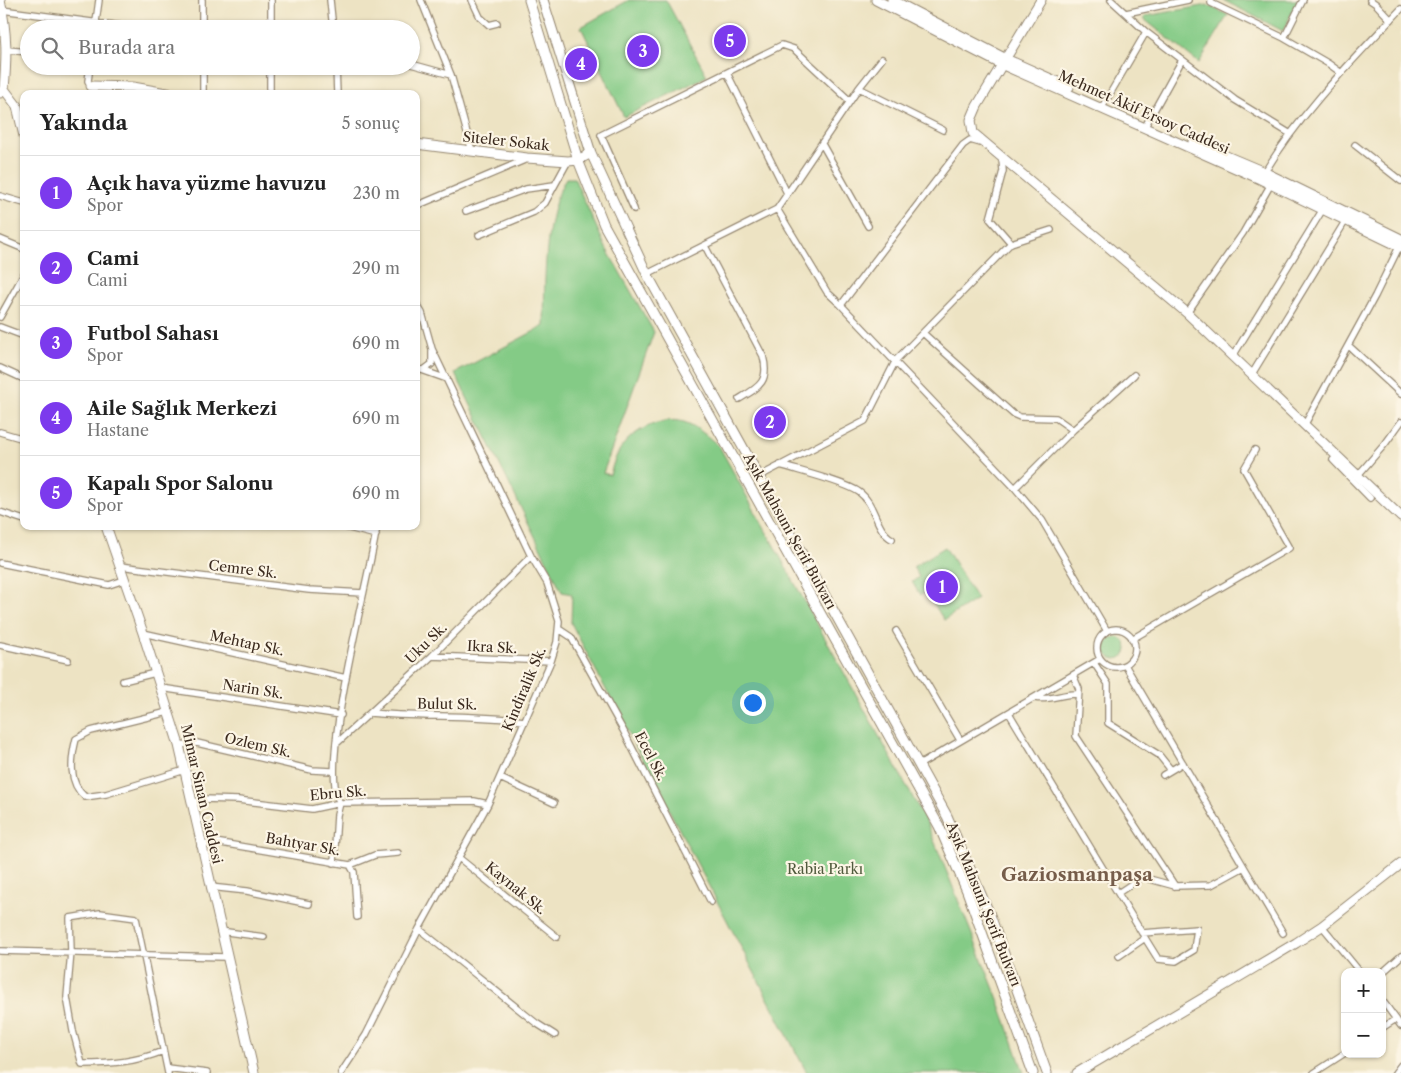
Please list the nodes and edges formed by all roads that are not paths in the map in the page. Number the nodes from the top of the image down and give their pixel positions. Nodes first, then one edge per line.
1 (0, 0) edge
2 (99, 0) edge
3 (202, 0) edge
4 (271, 0) edge
5 (330, 0) edge
6 (421, 0) edge
7 (472, 0) edge
8 (529, 0) edge
9 (543, 0) edge
10 (876, 0) edge
11 (892, 0) edge
12 (1041, 0) edge
13 (1111, 0) edge
14 (1188, 0) edge
15 (1210, 0) edge
16 (1303, 0) edge
17 (1370, 0) edge
18 (1378, 2) edge
19 (1401, 9) edge
20 (2, 10) junction
21 (1126, 13) junction
22 (66, 20) edge
23 (97, 20) edge
24 (202, 20) edge
25 (271, 20) edge
26 (332, 20) edge
27 (1391, 20) junction
28 (497, 23) dead end
29 (3, 28) edge
30 (1146, 32) junction
31 (1284, 38) junction
32 (7, 50) junction
33 (20, 51) edge
34 (882, 59) dead end
35 (1182, 60) junction
36 (1005, 62) junction
37 (420, 66) edge
38 (1340, 72) junction
39 (727, 73) junction
40 (89, 75) edge
41 (203, 75) edge
42 (270, 75) edge
43 (336, 75) edge
44 (451, 75) junction
45 (91, 86) joint
46 (859, 88) junction
47 (150, 90) edge
48 (203, 90) edge
49 (270, 90) edge
50 (337, 90) edge
51 (2, 91) edge
52 (850, 101) junction
53 (1104, 104) junction
54 (20, 105) edge
55 (1147, 123) junction
56 (943, 130) dead end
57 (1289, 133) junction
58 (420, 144) edge
59 (822, 144) junction
60 (984, 144) junction
61 (1354, 145) dead end
62 (472, 151) junction
63 (591, 153) junction
64 (528, 158) junction
65 (1002, 159) junction
66 (578, 160) junction
67 (568, 161) junction
68 (1262, 175) junction
69 (1401, 181) edge
70 (1271, 184) junction
71 (554, 185) junction
72 (787, 193) junction
73 (0, 196) edge
74 (20, 201) edge
75 (420, 204) edge
76 (634, 209) dead end
77 (777, 209) junction
78 (1323, 210) junction
79 (466, 211) dead end
80 (1346, 220) junction
81 (868, 226) dead end
82 (1051, 230) dead end
83 (479, 235) dead end
84 (0, 239) edge
85 (1401, 242) edge
86 (1011, 243) junction
87 (705, 246) junction
88 (20, 247) edge
89 (647, 274) junction
90 (20, 280) edge
91 (841, 305) junction
92 (420, 310) edge
93 (0, 313) edge
94 (1187, 313) junction
95 (0, 327) edge
96 (923, 333) junction
97 (20, 334) edge
98 (1349, 346) junction
99 (432, 349) junction
100 (1233, 356) junction
101 (896, 360) junction
102 (0, 368) edge
103 (420, 369) edge
104 (424, 370) junction
105 (1252, 374) junction
106 (1134, 375) dead end
107 (20, 377) edge
108 (447, 379) junction
109 (1401, 394) edge
110 (739, 400) dead end
111 (1401, 422) edge
112 (1305, 424) junction
113 (1073, 430) junction
114 (0, 432) edge
115 (20, 438) edge
116 (1255, 450) dead end
117 (1333, 460) dead end
118 (780, 465) junction
119 (1359, 474) junction
120 (760, 476) junction
121 (1016, 488) junction
122 (1370, 498) dead end
123 (0, 512) edge
124 (1401, 517) edge
125 (20, 519) edge
126 (107, 530) edge
127 (357, 530) edge
128 (377, 530) edge
129 (376, 535) junction
130 (892, 539) dead end
131 (531, 556) junction
132 (0, 563) edge
133 (120, 566) junction
134 (124, 580) junction
135 (363, 593) junction
136 (559, 629) junction
137 (896, 631) dead end
138 (1107, 631) junction
139 (143, 633) junction
140 (1132, 639) junction
141 (0, 645) edge
142 (432, 656) junction
143 (68, 660) dead end
144 (551, 661) junction
145 (1097, 661) junction
146 (1126, 665) junction
147 (155, 673) junction
148 (1073, 675) junction
149 (346, 678) junction
150 (123, 681) dead end
151 (161, 688) junction
152 (1078, 694) junction
153 (1035, 698) junction
154 (168, 712) junction
155 (1010, 713) junction
156 (370, 714) junction
157 (341, 715) junction
158 (524, 721) junction
159 (960, 740) junction
160 (336, 744) junction
161 (178, 745) junction
162 (1183, 763) junction
163 (919, 764) junction
164 (185, 770) junction
165 (1171, 770) junction
166 (332, 771) junction
167 (1163, 775) dead end
168 (500, 778) junction
169 (340, 803) junction
170 (554, 803) dead end
171 (192, 804) junction
172 (488, 804) junction
173 (200, 846) junction
174 (398, 853) dead end
175 (459, 858) junction
176 (334, 863) junction
177 (1401, 864) edge
178 (350, 865) junction
179 (1244, 867) junction
180 (1175, 886) junction
181 (210, 887) junction
182 (1118, 893) junction
183 (711, 902) dead end
184 (309, 904) dead end
185 (357, 917) dead end
186 (1322, 926) junction
187 (418, 929) junction
188 (220, 931) junction
189 (1283, 933) dead end
190 (1143, 936) junction
191 (264, 937) dead end
192 (557, 937) dead end
193 (0, 951) edge
194 (71, 952) junction
195 (145, 955) junction
196 (1119, 956) dead end
197 (1401, 956) edge
198 (226, 957) junction
199 (1357, 968) edge
200 (1386, 969) edge
201 (1386, 1005) edge
202 (1396, 1019) junction
203 (1386, 1025) edge
204 (1401, 1026) edge
205 (556, 1035) dead end
206 (163, 1050) junction
207 (1341, 1056) edge
208 (1401, 1064) edge
209 (168, 1070) edge
210 (207, 1073) edge
211 (254, 1073) edge
212 (341, 1073) edge
213 (1032, 1073) edge
214 (1047, 1073) edge
215 (1077, 1073) edge
216 (1314, 1073) edge
217 (1395, 1073) edge

1 - 20 main road
2 - 23 street
3 - 24 street
4 - 25 street
5 - 26 street
6 - 44 street
7 - 28 street
8 - 66 main road, Aşık Mahsuni Şerif Bulvarı
9 - 63 main road, Aşık Mahsuni Şerif Bulvarı
10 - 36 main road, Mehmet Âkif Ersoy Caddesi
11 - 36 main road, Mehmet Âkif Ersoy Caddesi
12 - 36 main road
13 - 21 street
14 - 21 street
15 - 31 street
16 - 31 street
17 - 18 street
18 - 27 street
19 - 27 street
20 - 22 street
20 - 29 main road
21 - 30 street
27 - 38 street
29 - 32 main road
30 - 35 street
30 - 53 street
31 - 38 street
32 - 33 street
32 - 51 main road
34 - 46 street
35 - 55 street
35 - 57 street
36 - 53 main road, Mehmet Âkif Ersoy Caddesi
36 - 60 main road
36 - 68 main road, Mehmet Âkif Ersoy Caddesi
37 - 44 street
38 - 57 street
39 - 52 street
39 - 72 street
39 - 76 street
40 - 45 street
41 - 48 street
42 - 49 street
43 - 50 street
44 - 62 street
45 - 47 main road
46 - 52 street
46 - 56 street
51 - 54 main road
52 - 59 street
53 - 55 main road, Mehmet Âkif Ersoy Caddesi
55 - 68 main road, Mehmet Âkif Ersoy Caddesi
57 - 68 street
58 - 62 main road, Siteler Sokak
59 - 72 street
59 - 81 street
60 - 65 main road
60 - 91 street
61 - 69 street
62 - 64 main road, Siteler Sokak
63 - 66 main road, Siteler Sokak
63 - 89 main road, Aşık Mahsuni Şerif Bulvarı
64 - 67 main road, Siteler Sokak
64 - 75 street
65 - 86 street
65 - 94 main road
66 - 67 main road, Siteler Sokak
66 - 213 main road, Aşık Mahsuni Şerif Bulvarı
67 - 71 street
68 - 70 main road, Mehmet Âkif Ersoy Caddesi
68 - 85 main road, Mehmet Âkif Ersoy Caddesi
70 - 78 main road, Mehmet Âkif Ersoy Caddesi
70 - 94 street
71 - 79 street
71 - 83 street
72 - 77 street
73 - 74 street
77 - 87 street
77 - 91 street
78 - 80 main road, Mehmet Âkif Ersoy Caddesi
78 - 100 street
80 - 85 main road, Mehmet Âkif Ersoy Caddesi
80 - 105 street
82 - 86 street
84 - 88 street
85 - 98 street
86 - 96 street
87 - 89 street
87 - 110 street
89 - 120 main road, Aşık Mahsuni Şerif Bulvarı
90 - 93 street
91 - 101 street
92 - 99 street, Kindiralik Sk.
94 - 100 main road
95 - 97 street
96 - 101 street
96 - 113 street
98 - 109 street
98 - 112 street
99 - 104 street
99 - 108 street, Kindiralik Sk.
100 - 105 main road
101 - 118 street
101 - 121 street
102 - 107 street
103 - 104 street
104 - 108 street
105 - 112 main road
106 - 113 street
108 - 131 street, Kindiralik Sk.
111 - 119 street
112 - 119 main road
113 - 121 street
114 - 115 street
116 - 140 street
117 - 122 street
118 - 120 street
118 - 130 street
119 - 124 main road
120 - 163 main road, Aşık Mahsuni Şerif Bulvarı
121 - 138 street
123 - 125 street
126 - 133 main road, Mimar Sinan Caddesi
127 - 129 street
128 - 129 street
129 - 135 street
131 - 136 street, Kindiralik Sk.
131 - 142 street, Uku Sk.
132 - 134 street
133 - 134 main road, Mimar Sinan Caddesi
133 - 135 street, Cemre Sk.
134 - 139 main road, Mimar Sinan Caddesi
135 - 149 street
136 - 144 street, Kindiralik Sk.
136 - 183 street, Ecel Sk.
137 - 159 street
138 - 140 street
138 - 145 street
139 - 147 main road, Mimar Sinan Caddesi
139 - 149 street, Mehtap Sk.
140 - 146 street
141 - 143 street
142 - 144 street, Ikra Sk.
142 - 156 street, Uku Sk.
144 - 158 street, Kindiralik Sk.
145 - 146 street
145 - 148 street
145 - 165 street
146 - 162 street
147 - 150 street
147 - 151 main road, Mimar Sinan Caddesi
148 - 152 street
148 - 153 street
149 - 157 street
151 - 154 main road, Mimar Sinan Caddesi
151 - 157 street, Narin Sk.
152 - 153 street
152 - 180 street
153 - 155 street
154 - 161 main road, Mimar Sinan Caddesi
154 - 164 street
155 - 159 street
155 - 182 street
156 - 158 street, Bulut Sk.
156 - 160 street, Uku Sk.
157 - 160 street
158 - 168 street, Kindiralik Sk.
159 - 163 street
160 - 166 street
161 - 164 main road, Mimar Sinan Caddesi
161 - 166 street, Ozlem Sk.
162 - 165 street
162 - 179 street
163 - 214 main road, Aşık Mahsuni Şerif Bulvarı
164 - 171 main road, Mimar Sinan Caddesi
165 - 167 street
166 - 169 street
168 - 170 street
168 - 172 street, Kindiralik Sk.
169 - 171 street, Ebru Sk.
169 - 172 street, Ebru Sk.
169 - 176 street
171 - 173 main road, Mimar Sinan Caddesi
172 - 175 street, Kindiralik Sk.
173 - 176 street, Bahtyar Sk.
173 - 181 main road, Mimar Sinan Caddesi
174 - 178 street
175 - 187 street, Kindiralik Sk.
175 - 192 street, Kaynak Sk.
176 - 178 street, Bahtyar Sk.
177 - 186 main road
178 - 185 street, Bahtyar Sk.
179 - 180 street
179 - 189 street
180 - 182 street
181 - 184 street
181 - 188 main road, Mimar Sinan Caddesi
182 - 190 street
186 - 199 street
186 - 215 main road
187 - 205 street
187 - 212 street, Kindiralik Sk.
188 - 191 street
188 - 198 main road, Mimar Sinan Caddesi
190 - 190 street
190 - 196 street
193 - 194 street
194 - 195 street
194 - 195 street
194 - 206 street
195 - 198 street
195 - 206 street
197 - 200 street
198 - 211 main road, Mimar Sinan Caddesi
201 - 202 street
202 - 203 street
202 - 204 street
206 - 209 street
207 - 216 street
208 - 217 street
209 - 210 street

